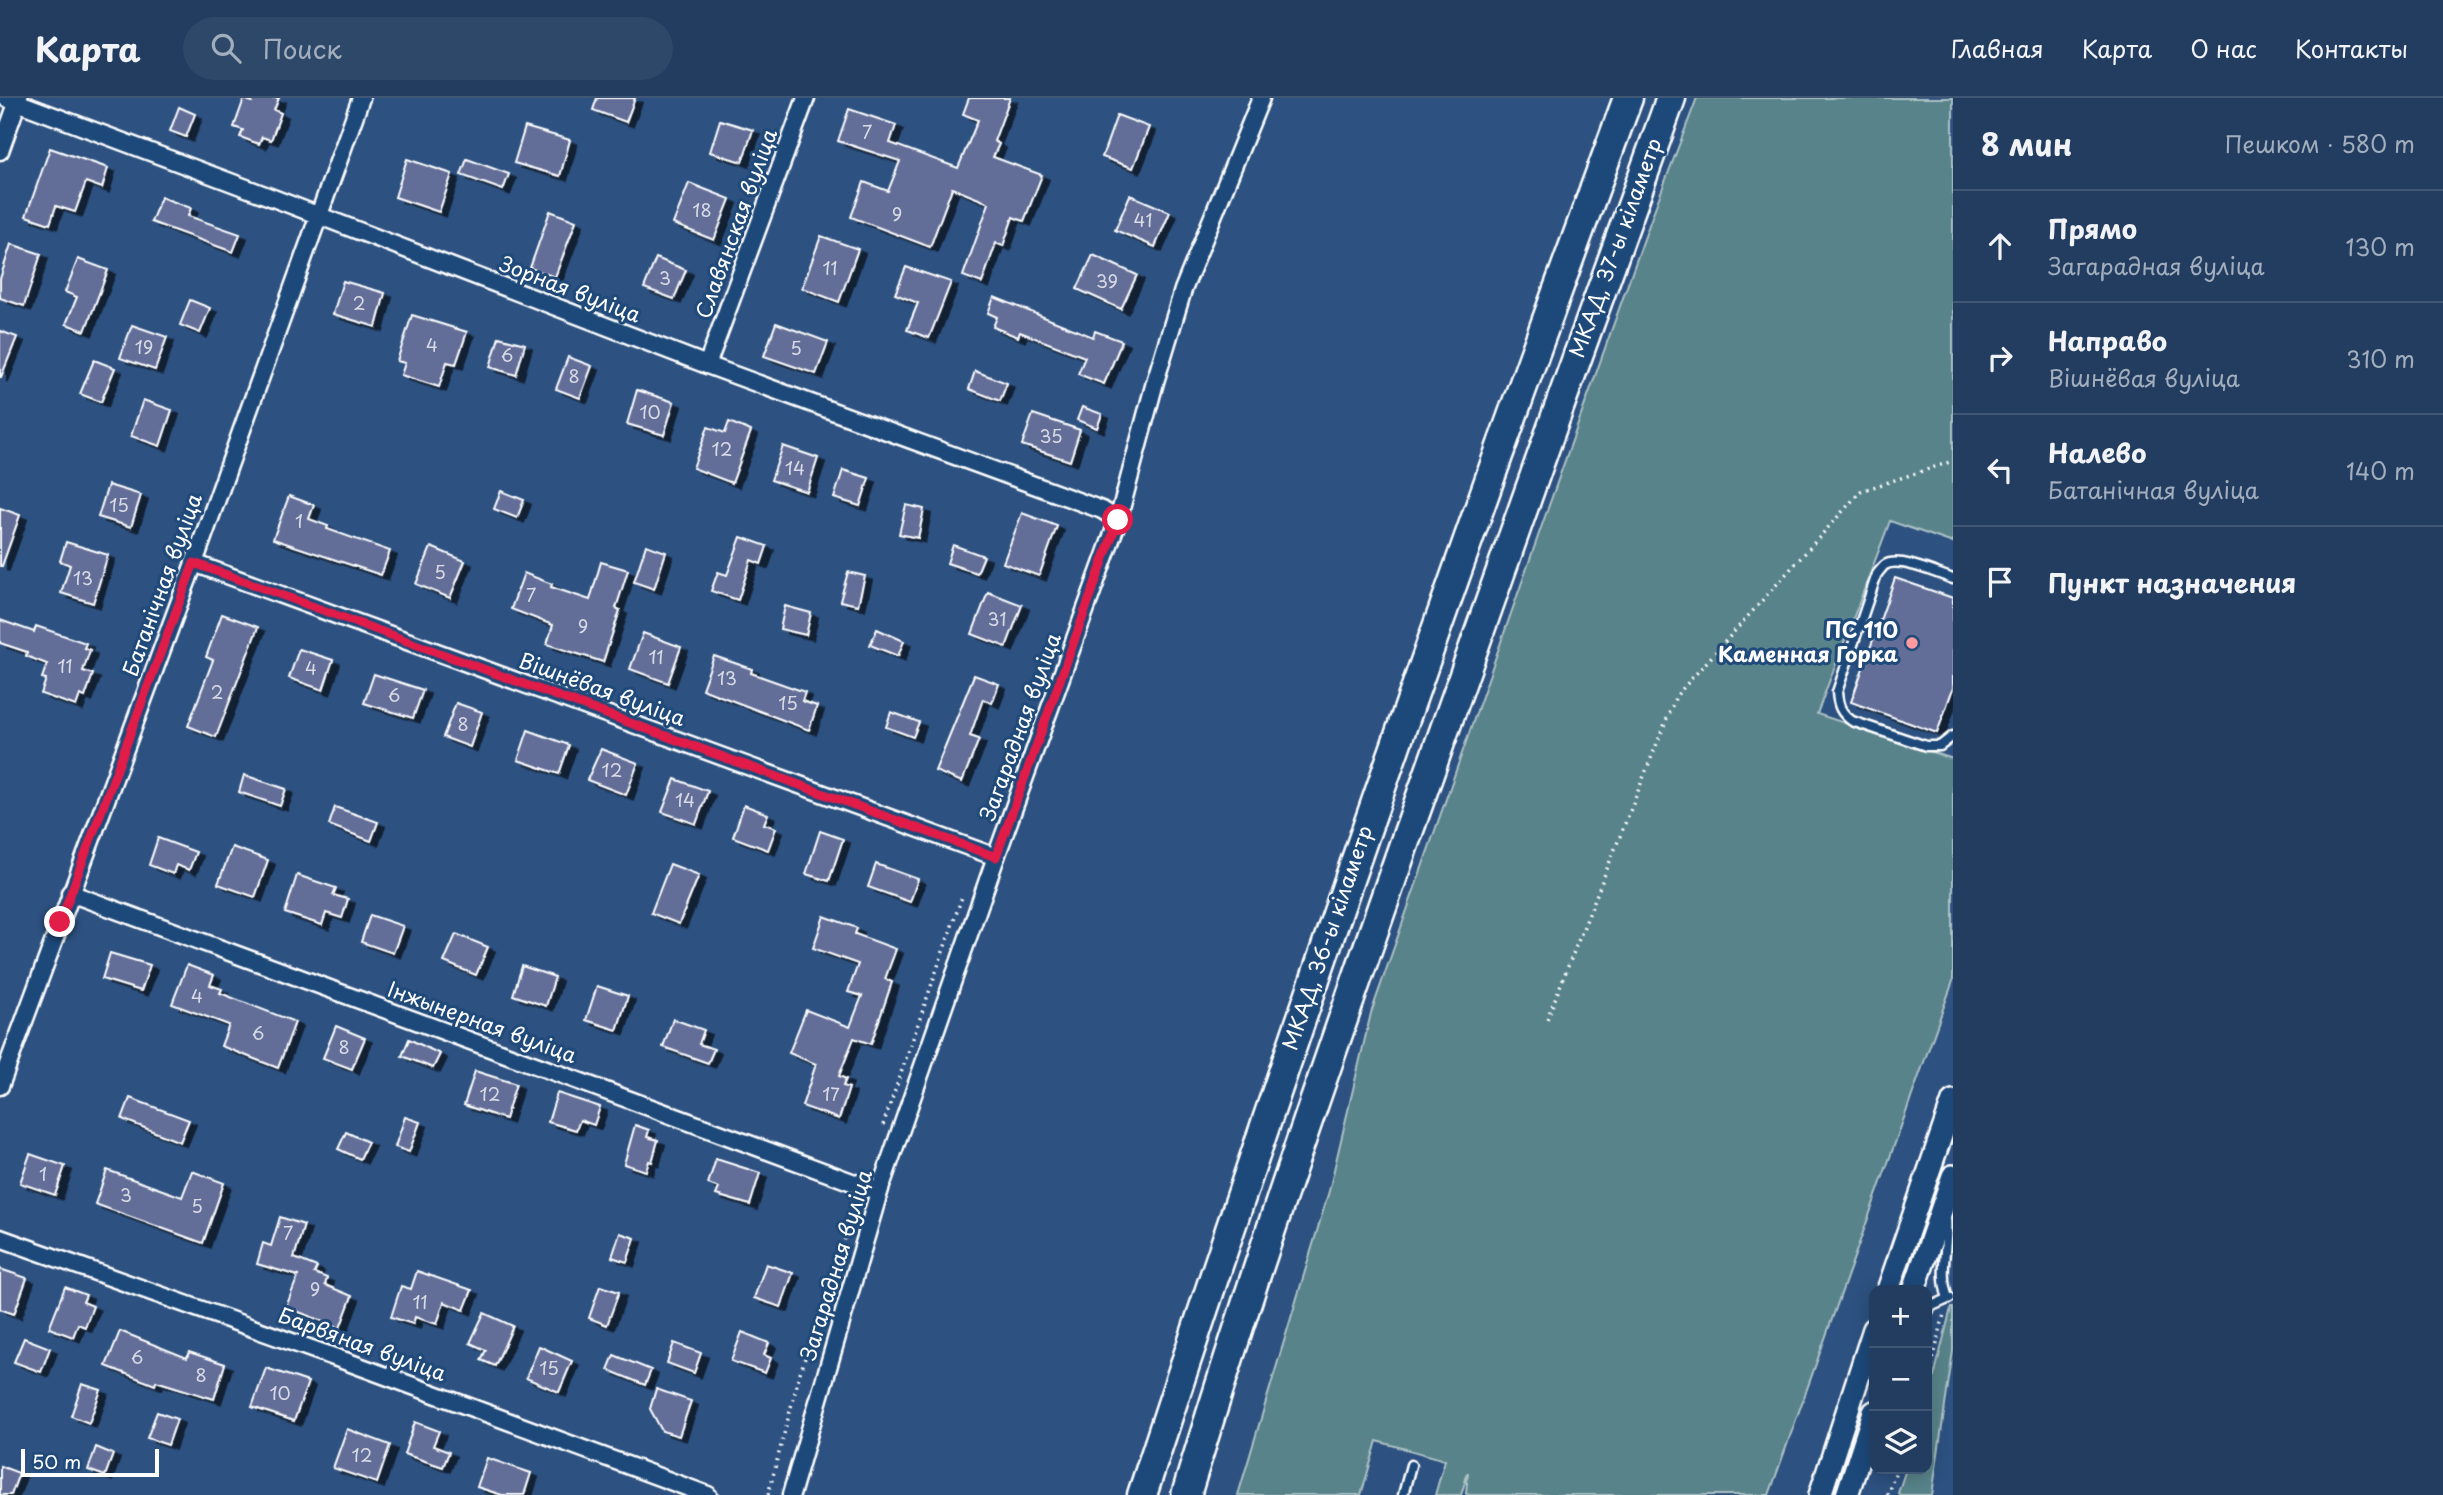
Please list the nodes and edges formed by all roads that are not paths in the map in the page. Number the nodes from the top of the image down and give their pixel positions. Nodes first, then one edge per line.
1 (361, 98) edge
2 (806, 98) edge
3 (1261, 98) edge
4 (1628, 98) edge
5 (1671, 98) edge
6 (14, 99) edge
7 (0, 151) edge
8 (320, 216) junction
9 (707, 365) junction
10 (1522, 384) joint
11 (1562, 398) joint
12 (1118, 520) junction
13 (194, 563) junction
14 (1953, 579) edge
15 (1953, 736) edge
16 (996, 857) junction
17 (71, 893) junction
18 (0, 1086) edge
19 (1953, 1101) edge
20 (1953, 1176) edge
21 (879, 1192) junction
22 (1944, 1203) junction
23 (0, 1238) edge
24 (1890, 1285) edge
25 (1916, 1285) edge
26 (1950, 1298) edge
27 (1932, 1307) edge
28 (1869, 1344) edge
29 (1869, 1427) edge
30 (1410, 1465) dead end
31 (708, 1495) edge
32 (790, 1495) edge
33 (1142, 1495) edge
34 (1186, 1495) edge
35 (1403, 1495) edge
36 (1820, 1495) edge
37 (1847, 1495) edge

1 - 8 street, Батанічная вуліца
2 - 9 street, Славянская вуліца
3 - 12 street, Загарадная вуліца
4 - 10 highway, МКАД, 37-ы кіламетр
5 - 11 highway, МКАД, 37-ы кіламетр
6 - 7 street
6 - 8 street, Зорная вуліца
8 - 9 street, Зорная вуліца
8 - 13 street, Батанічная вуліца
9 - 12 street, Зорная вуліца
10 - 33 highway, МКАД, 36-ы кіламетр
11 - 34 highway, МКАД, 36-ы кіламетр
12 - 16 street, Загарадная вуліца
13 - 16 street, Вішнёвая вуліца
13 - 17 street, Батанічная вуліца
14 - 15 lane
16 - 21 street, Загарадная вуліца
17 - 18 street, Батанічная вуліца
17 - 21 street, Інжынерная вуліца
19 - 24 main road
20 - 22 main road
21 - 32 street, Загарадная вуліца
22 - 25 main road
22 - 26 lane
23 - 31 street, Барвяная вуліца
26 - 27 lane
28 - 36 main road
29 - 37 main road
30 - 35 lane

